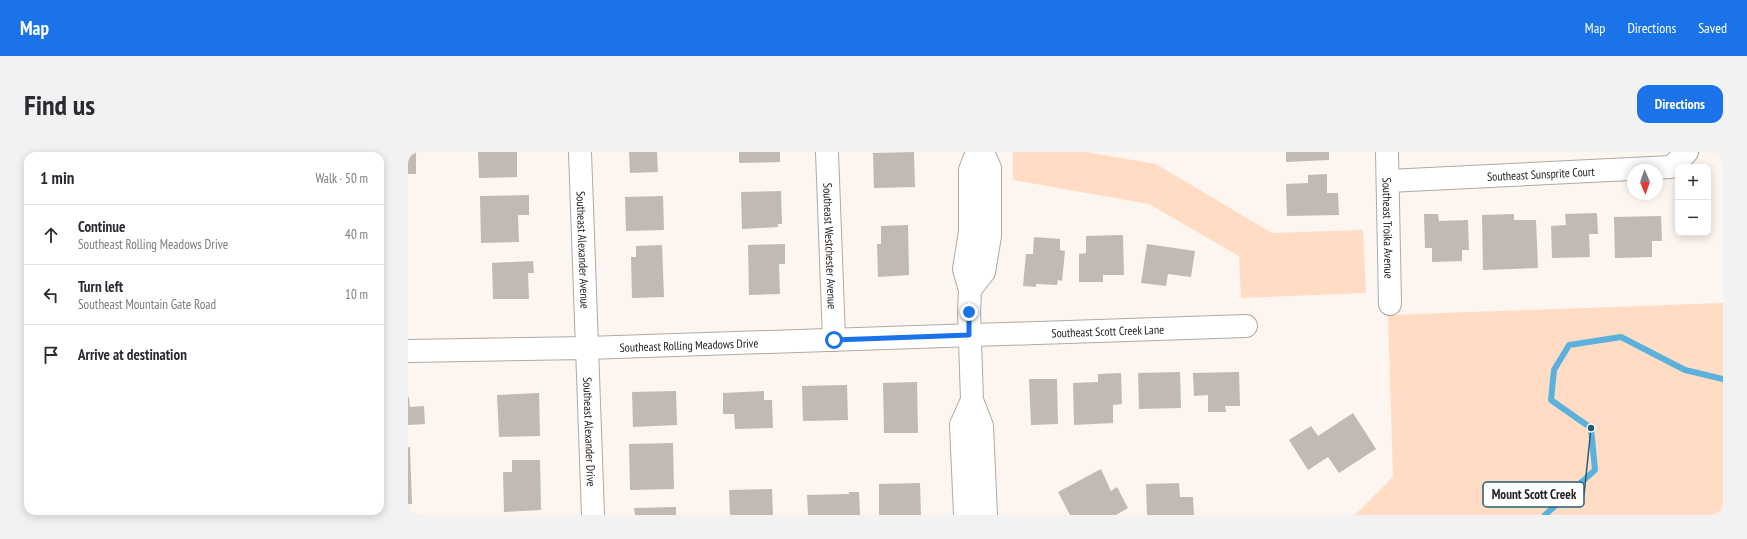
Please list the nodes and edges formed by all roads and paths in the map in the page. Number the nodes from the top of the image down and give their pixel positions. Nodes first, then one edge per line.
1 (580, 152) edge
2 (828, 152) edge
3 (977, 152) edge
4 (983, 152) edge
5 (1387, 152) edge
6 (1687, 152) edge
7 (1388, 181) junction
8 (970, 290) junction
9 (1390, 304) dead end
10 (1246, 326) dead end
11 (969, 335) junction
12 (834, 340) junction
13 (587, 348) junction
14 (408, 351) edge
15 (972, 400) junction
16 (593, 515) edge
17 (965, 515) edge
18 (986, 515) edge

1 - 13 street, Southeast Alexander Avenue
2 - 12 street, Southeast Westchester Avenue
3 - 8 street
4 - 8 street
5 - 7 street, Southeast Troika Avenue
6 - 7 street, Southeast Sunsprite Court
7 - 9 street, Southeast Troika Avenue
8 - 11 street
10 - 11 street, Southeast Scott Creek Lane
11 - 12 street, Southeast Rolling Meadows Drive
11 - 15 street
12 - 13 street, Southeast Rolling Meadows Drive
13 - 14 street, Southeast Rolling Meadows Drive
13 - 16 street, Southeast Alexander Drive
15 - 17 street
15 - 18 street

